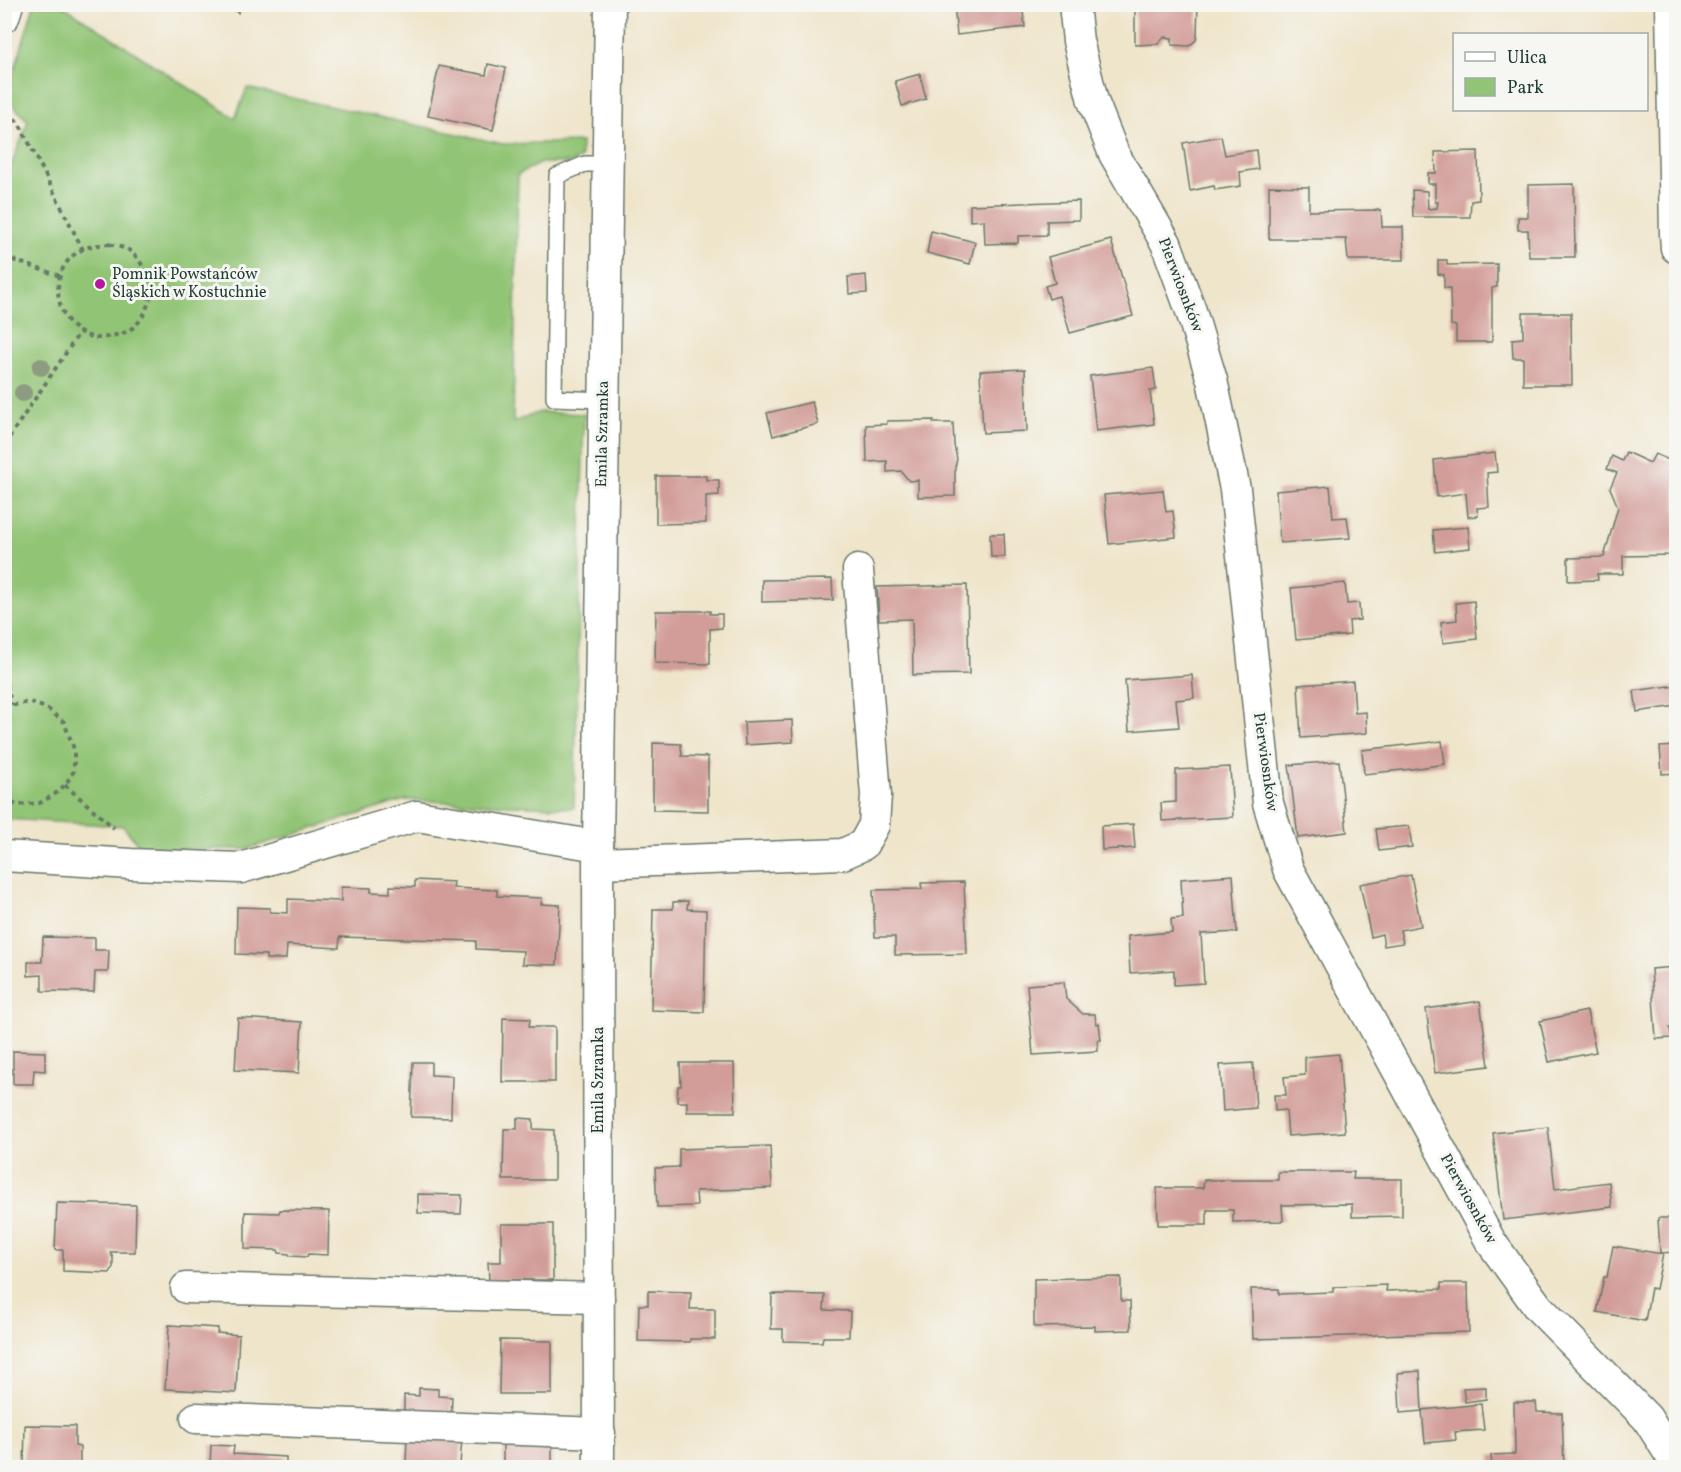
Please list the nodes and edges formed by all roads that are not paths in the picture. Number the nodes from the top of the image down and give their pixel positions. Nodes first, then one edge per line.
1 (8, 4) edge
2 (610, 4) edge
3 (1074, 4) edge
4 (1671, 4) edge
5 (4, 18) edge
6 (607, 164) junction
7 (1677, 248) edge
8 (604, 400) junction
9 (858, 570) dead end
10 (598, 854) junction
11 (4, 856) edge
12 (186, 1288) dead end
13 (599, 1298) junction
14 (1677, 1417) edge
15 (196, 1418) dead end
16 (1647, 1418) junction
17 (600, 1433) junction
18 (1677, 1464) edge
19 (599, 1467) edge

1 - 5 street
2 - 6 street, Emila Szramka
3 - 16 street, Pierwiosnków
4 - 7 street
6 - 8 street, Emila Szramka
6 - 8 lane
8 - 10 street, Emila Szramka
9 - 10 street
10 - 11 street
10 - 13 street, Emila Szramka
12 - 13 street
13 - 17 street, Emila Szramka
14 - 16 street
15 - 17 street
16 - 18 street, Pierwiosnków
17 - 19 street, Emila Szramka

